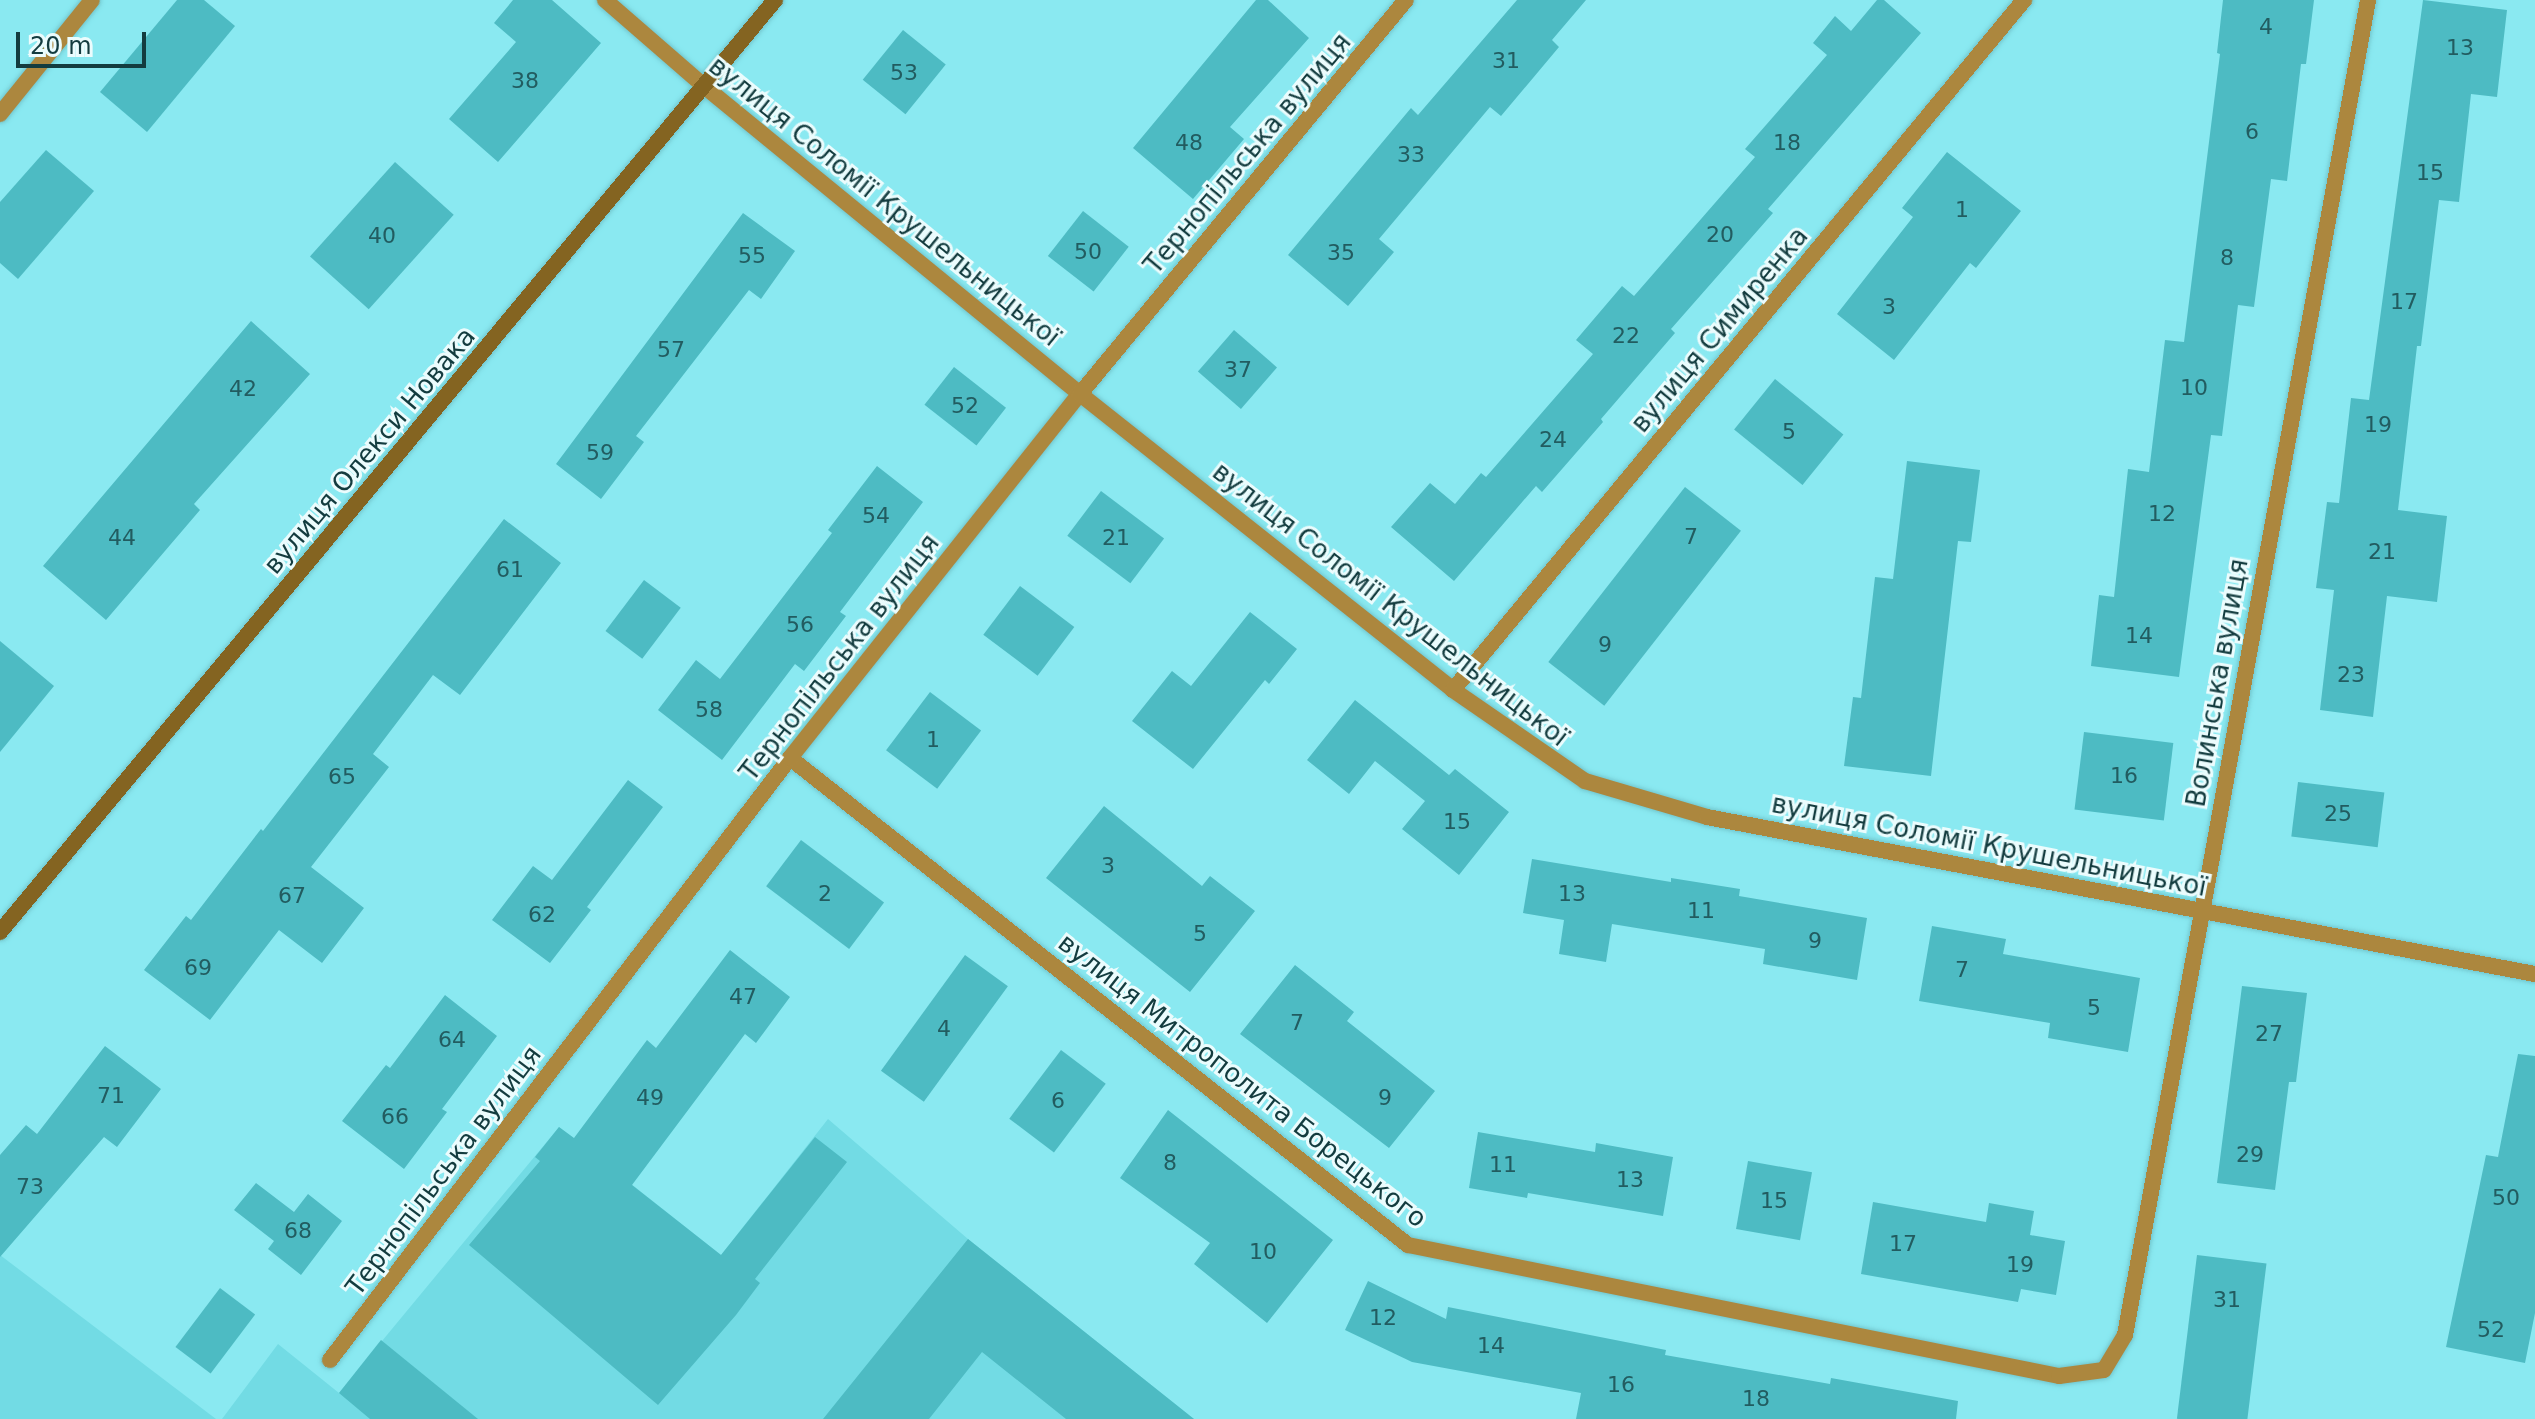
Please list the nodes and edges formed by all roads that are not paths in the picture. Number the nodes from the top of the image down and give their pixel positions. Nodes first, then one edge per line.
1 (92, 0) edge
2 (605, 0) edge
3 (775, 0) edge
4 (1406, 0) edge
5 (2024, 0) edge
6 (2368, 0) edge
7 (705, 87) junction
8 (0, 114) edge
9 (1080, 394) junction
10 (1453, 690) junction
11 (790, 758) junction
12 (2200, 910) junction
13 (0, 932) edge
14 (2535, 974) edge
15 (330, 1360) dead end
16 (2104, 1370) joint

1 - 8 street
2 - 7 street, вулиця Соломії Крушельницької
3 - 7 main road, вулиця Олекси Новака
4 - 9 street, Тернопільська вулиця
5 - 10 street, вулиця Симиренка
6 - 12 street, Волинська вулиця
7 - 9 street, вулиця Соломії Крушельницької
7 - 13 main road, вулиця Олекси Новака
9 - 10 street, вулиця Соломії Крушельницької
9 - 11 street, Тернопільська вулиця
10 - 12 street, вулиця Соломії Крушельницької
11 - 15 street, Тернопільська вулиця
11 - 16 street, вулиця Митрополита Борецького
12 - 14 street, вулиця Соломії Крушельницької
12 - 16 street, Волинська вулиця

